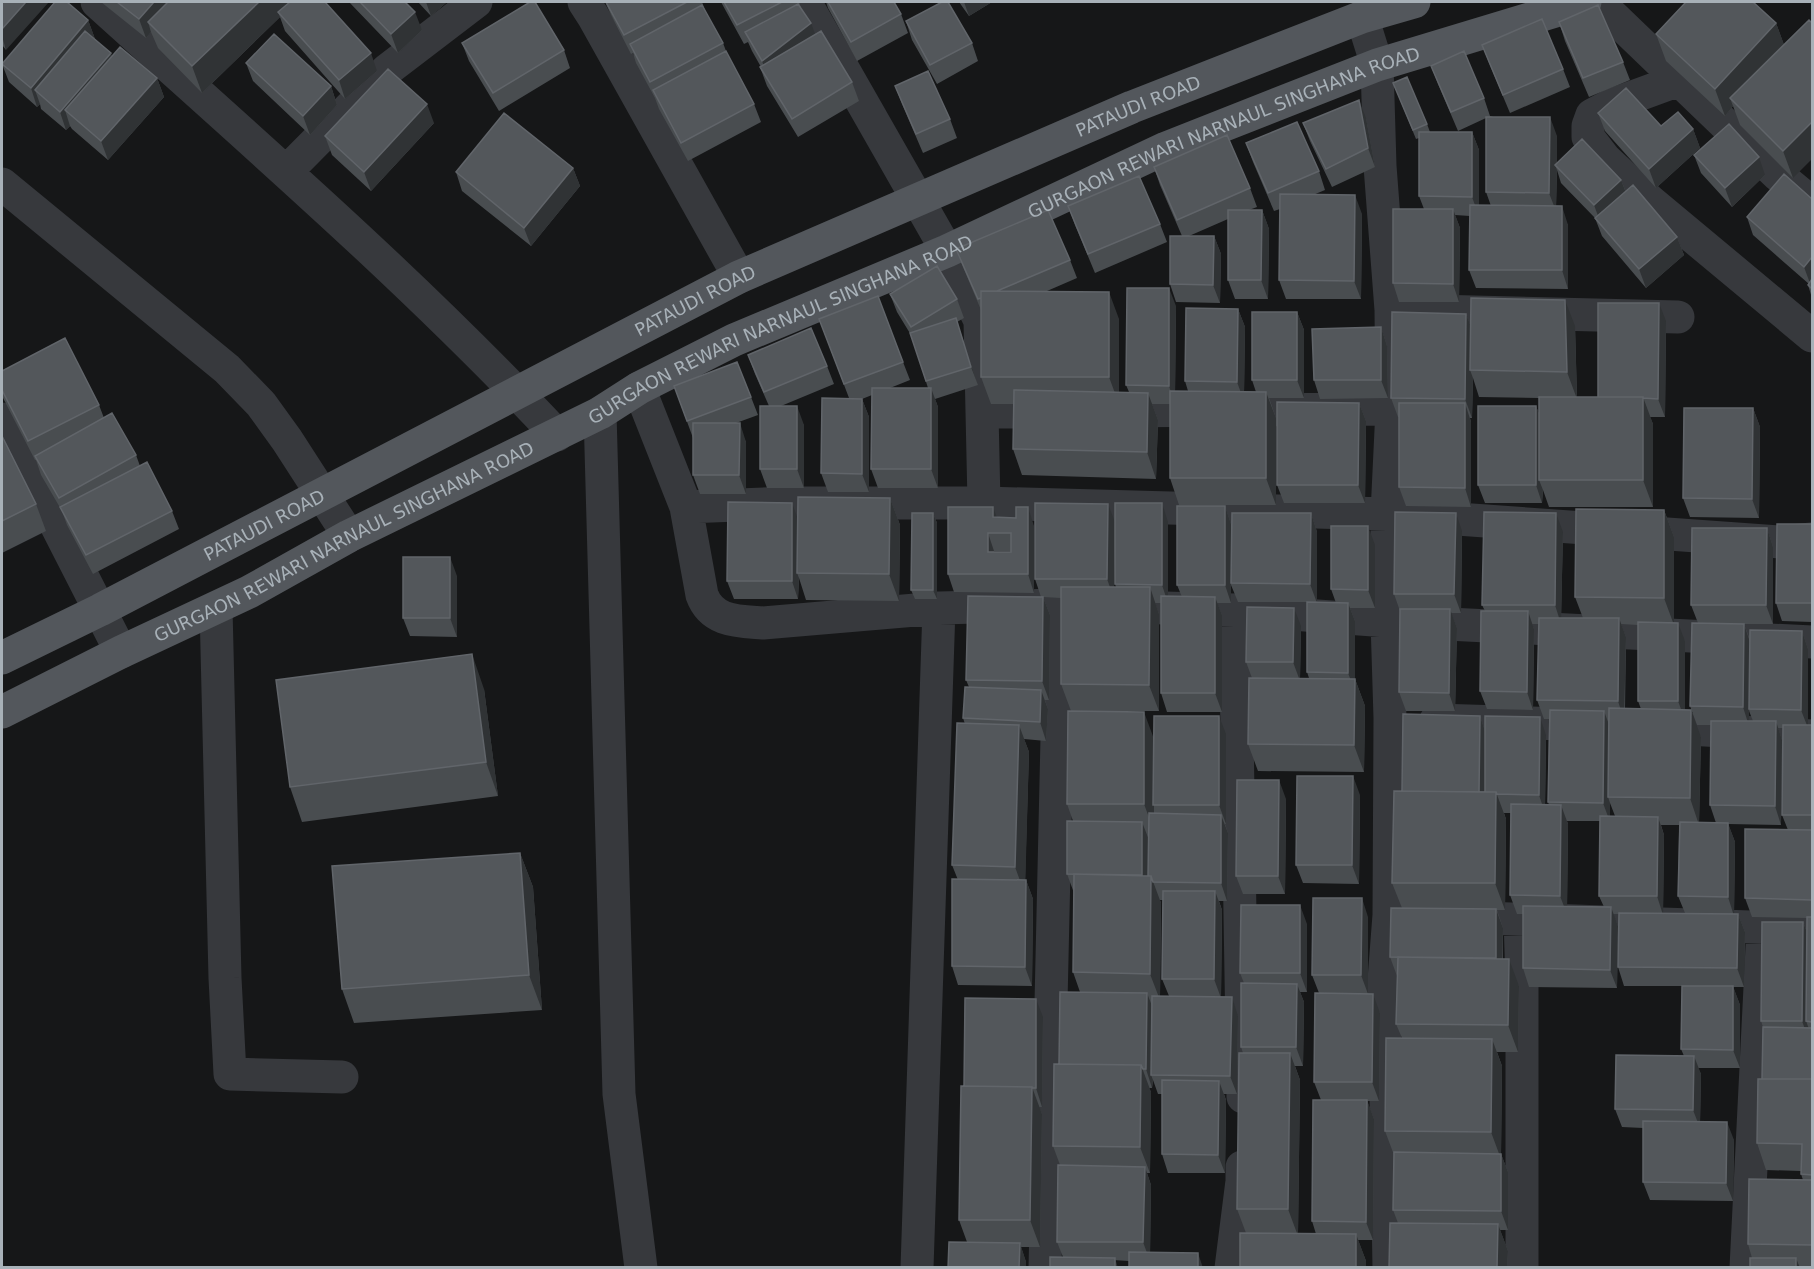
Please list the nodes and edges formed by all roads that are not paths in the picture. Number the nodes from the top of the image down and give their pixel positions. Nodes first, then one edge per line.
1 (97, 2) edge
2 (476, 2) edge
3 (584, 2) edge
4 (805, 2) edge
5 (1414, 2) edge
6 (1585, 2) edge
7 (1598, 2) edge
8 (1362, 17) junction
9 (1377, 65) junction
10 (1679, 80) junction
11 (286, 172) junction
12 (2, 184) edge
13 (918, 200) junction
14 (1812, 203) edge
15 (947, 251) junction
16 (739, 277) junction
17 (1391, 310) junction
18 (1678, 317) dead end
19 (1812, 336) edge
20 (639, 388) junction
21 (517, 393) junction
22 (1392, 409) junction
23 (982, 412) junction
24 (600, 413) junction
25 (2, 419) edge
26 (557, 435) junction
27 (322, 494) junction
28 (984, 503) junction
29 (686, 507) junction
30 (1387, 514) junction
31 (349, 536) junction
32 (1812, 539) edge
33 (1060, 605) junction
34 (216, 608) junction
35 (939, 608) junction
36 (100, 610) junction
37 (1236, 610) junction
38 (1387, 621) junction
39 (1812, 642) edge
40 (122, 652) junction
41 (2, 658) edge
42 (2, 712) edge
43 (1390, 718) junction
44 (1812, 736) edge
45 (1409, 915) junction
46 (1520, 919) junction
47 (1763, 927) junction
48 (1812, 929) edge
49 (1384, 980) junction
50 (1419, 980) edge
51 (1488, 982) edge
52 (1522, 982) junction
53 (342, 1077) dead end
54 (641, 1268) edge
55 (917, 1268) edge
56 (1045, 1268) edge
57 (1231, 1268) edge
58 (1389, 1268) edge
59 (1522, 1268) edge
60 (1746, 1268) edge

1 - 11 street
2 - 11 street
3 - 16 street
4 - 13 street
5 - 8 main road, PATAUDI ROAD
6 - 9 main road, GURGAON REWARI NARNAUL SINGHANA ROAD
7 - 10 street
8 - 9 street
8 - 13 main road, PATAUDI ROAD
9 - 15 main road, GURGAON REWARI NARNAUL SINGHANA ROAD
9 - 17 street
10 - 14 street
10 - 19 street
11 - 21 street
12 - 27 street
13 - 15 street
13 - 16 main road, PATAUDI ROAD
15 - 20 main road, GURGAON REWARI NARNAUL SINGHANA ROAD
15 - 23 street
16 - 21 main road, PATAUDI ROAD
17 - 18 street
17 - 22 street
20 - 24 main road, GURGAON REWARI NARNAUL SINGHANA ROAD
20 - 29 street
21 - 26 street
21 - 27 main road, PATAUDI ROAD
22 - 23 street
22 - 30 street
23 - 28 street
24 - 26 main road, GURGAON REWARI NARNAUL SINGHANA ROAD
24 - 54 street
25 - 36 street
26 - 31 main road, GURGAON REWARI NARNAUL SINGHANA ROAD
27 - 31 street
27 - 36 main road, PATAUDI ROAD
28 - 29 street
28 - 30 street
29 - 35 street
30 - 32 street
30 - 38 street
31 - 34 main road, GURGAON REWARI NARNAUL SINGHANA ROAD
33 - 35 street
33 - 37 street
33 - 56 street
34 - 40 main road, GURGAON REWARI NARNAUL SINGHANA ROAD
34 - 53 street
35 - 55 street
36 - 40 street
36 - 41 main road, PATAUDI ROAD
37 - 38 street
37 - 57 street
38 - 39 street
38 - 43 street
40 - 42 main road, GURGAON REWARI NARNAUL SINGHANA ROAD
43 - 44 street
43 - 45 street
45 - 46 street
45 - 49 street
46 - 47 street
46 - 52 street
47 - 48 street
47 - 60 street
49 - 50 street
49 - 58 street
51 - 52 street
52 - 59 street

